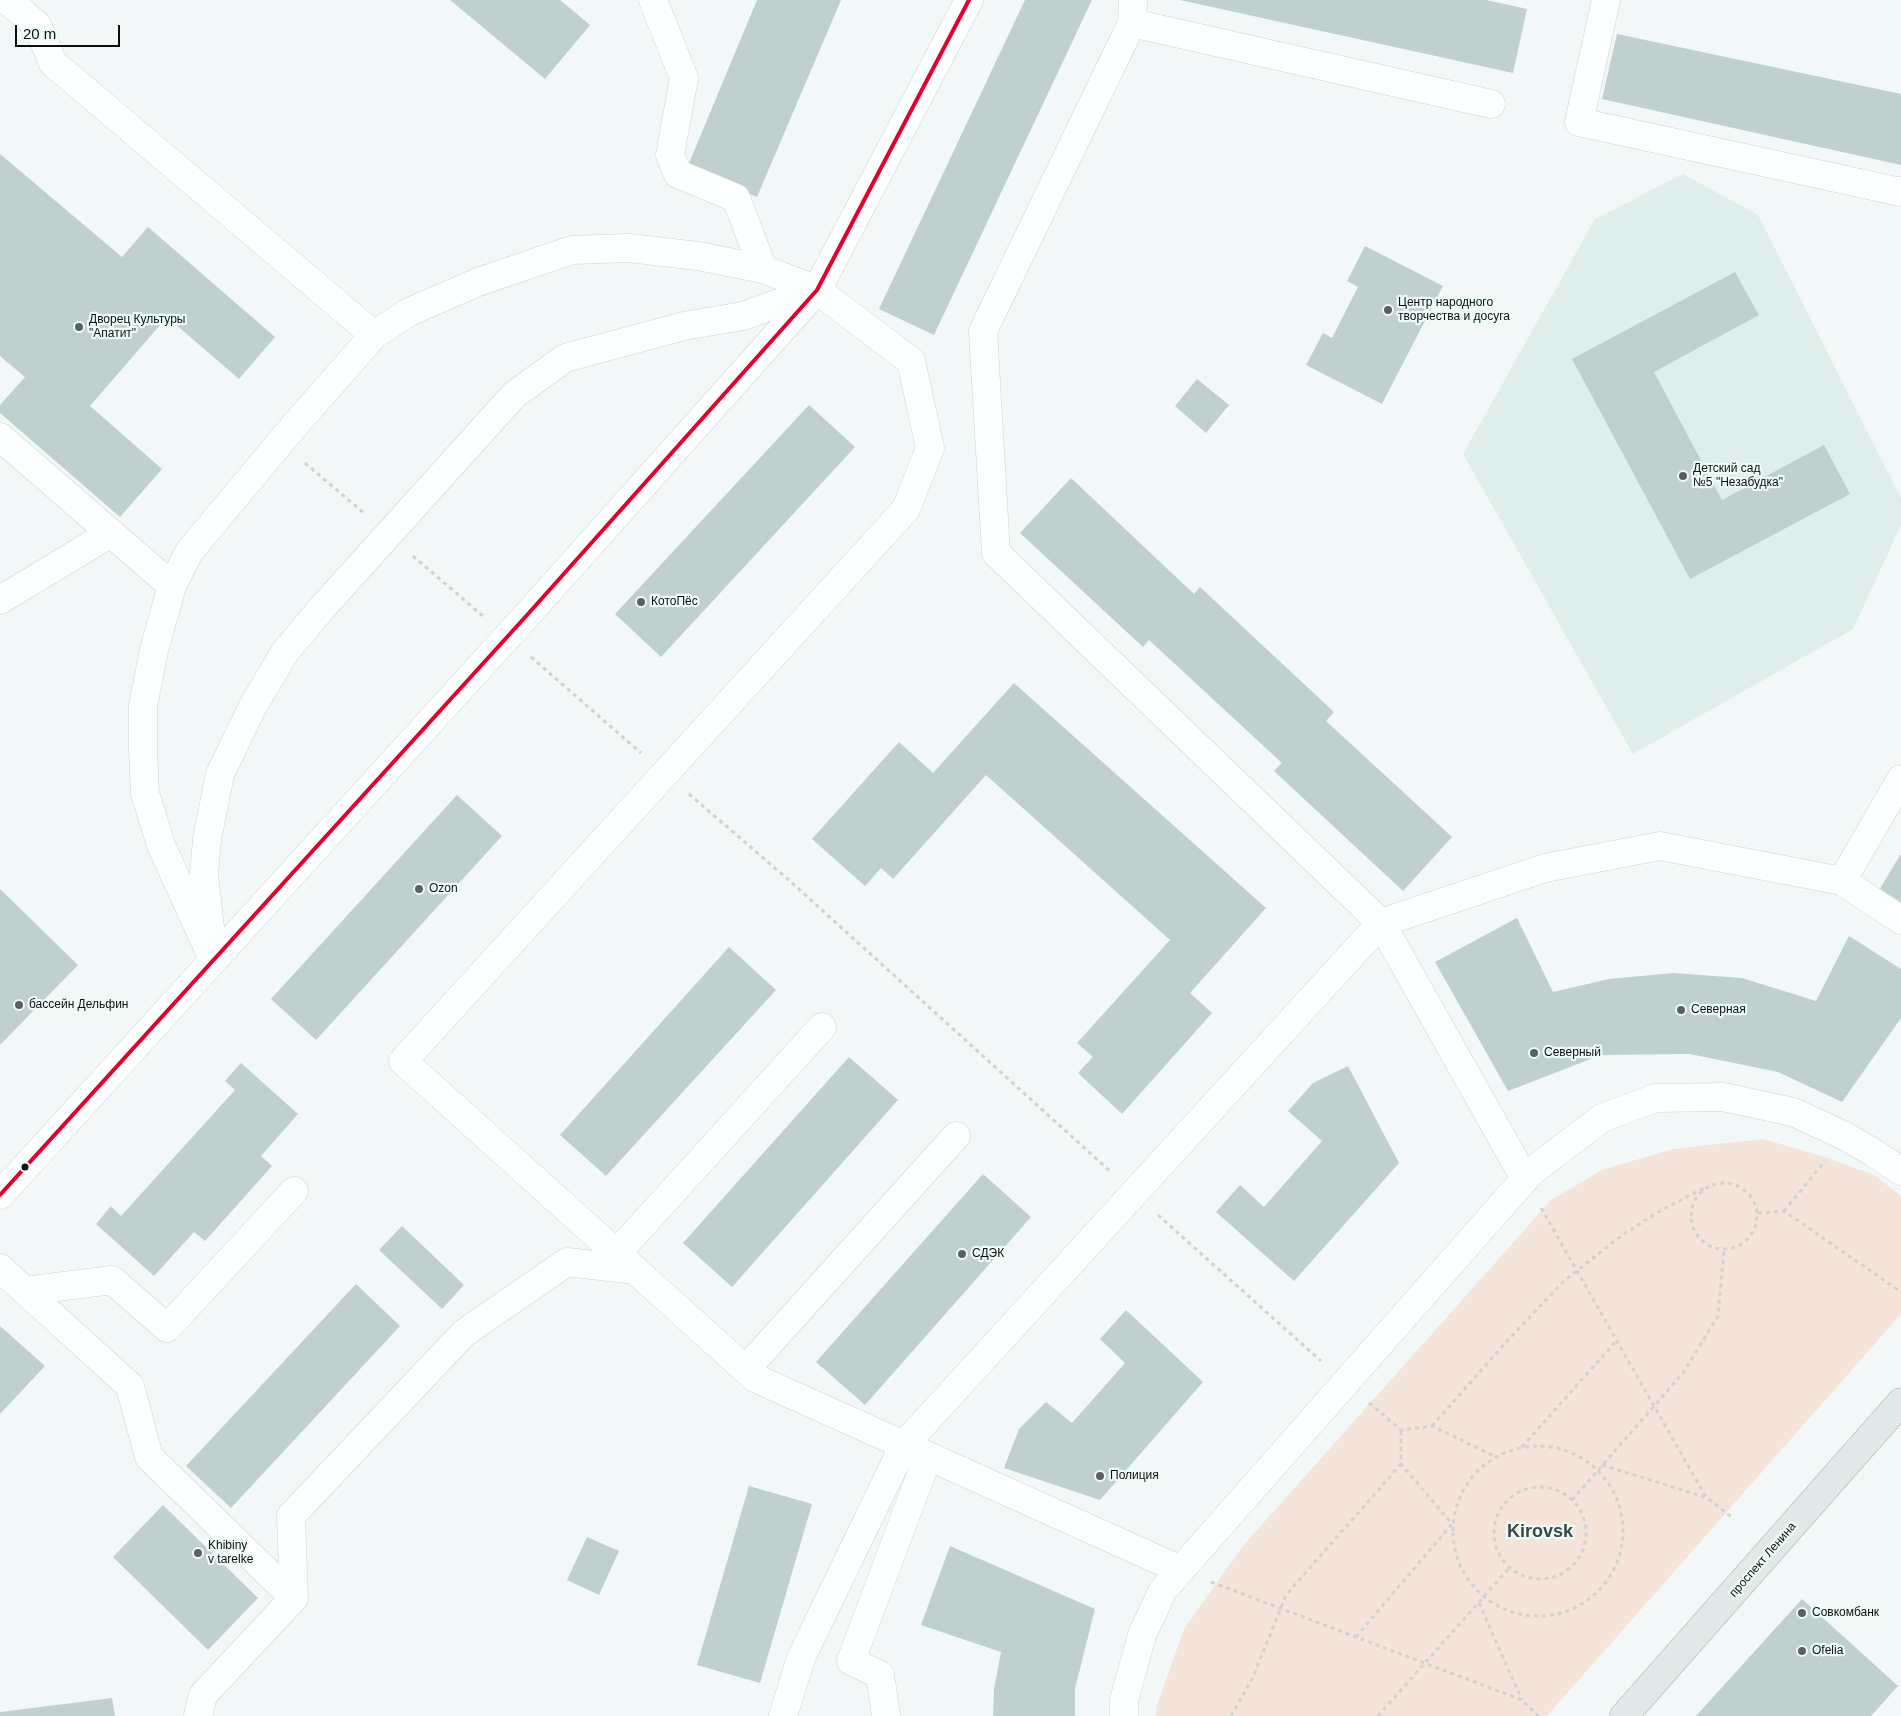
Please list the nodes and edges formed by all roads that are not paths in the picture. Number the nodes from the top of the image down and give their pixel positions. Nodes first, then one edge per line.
1 (7, 0) edge
2 (653, 0) edge
3 (969, 0) edge
4 (1606, 0) edge
5 (1132, 11) edge
6 (1491, 104) dead end
7 (1901, 192) edge
8 (763, 269) junction
9 (817, 290) junction
10 (374, 335) junction
11 (0, 437) edge
12 (111, 533) junction
13 (172, 586) junction
14 (0, 600) edge
15 (1901, 779) edge
16 (1842, 881) junction
17 (1901, 920) edge
18 (1381, 923) junction
19 (213, 958) junction
20 (822, 1026) dead end
21 (956, 1136) dead end
22 (1901, 1171) edge
23 (1526, 1179) junction
24 (294, 1191) dead end
25 (0, 1195) edge
26 (626, 1261) junction
27 (0, 1268) edge
28 (25, 1291) junction
29 (746, 1369) junction
30 (1901, 1402) edge
31 (916, 1450) junction
32 (1181, 1570) junction
33 (294, 1598) junction
34 (198, 1716) edge
35 (783, 1716) edge
36 (886, 1716) edge
37 (1124, 1716) edge
38 (1624, 1716) edge

1 - 10 street
2 - 8 street
3 - 9 street
4 - 7 street
5 - 6 street
5 - 18 street
8 - 9 street
8 - 10 street
9 - 19 street
9 - 19 street
9 - 26 street
10 - 13 street
11 - 12 street
12 - 13 street
12 - 14 street
13 - 19 street
15 - 16 street
16 - 17 street
16 - 18 street
18 - 23 street
18 - 31 street
19 - 25 street
20 - 26 street
21 - 29 street
22 - 23 street
23 - 32 street
24 - 28 street
26 - 29 street
26 - 33 street
27 - 28 street
28 - 33 street
29 - 31 street
30 - 38 main road, проспект Ленина
31 - 32 street
31 - 35 street
31 - 36 street
32 - 37 street
33 - 34 street

